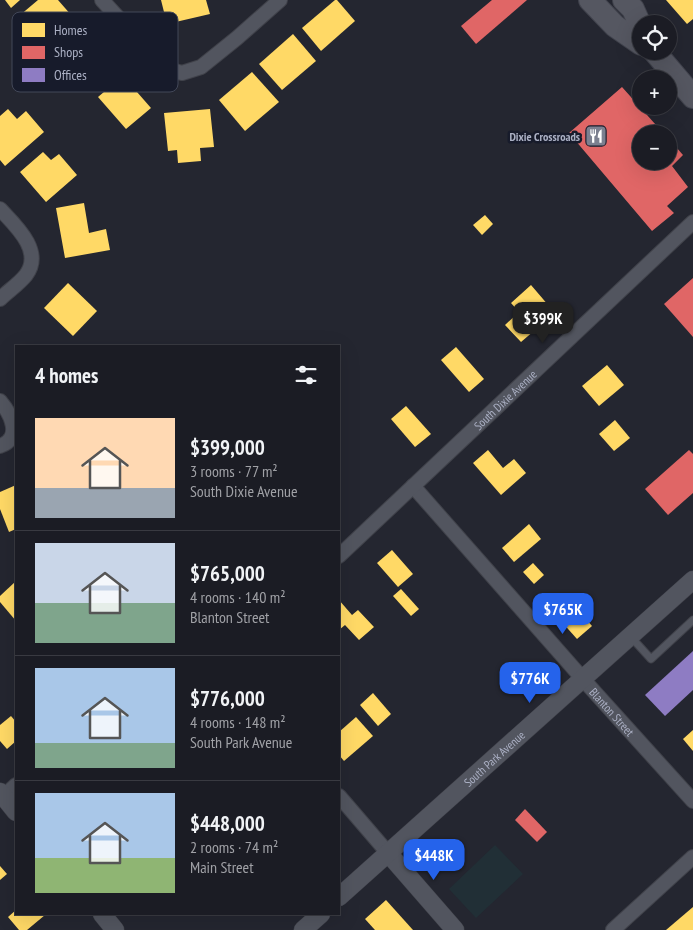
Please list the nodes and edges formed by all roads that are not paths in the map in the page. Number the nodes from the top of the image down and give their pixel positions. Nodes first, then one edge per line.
1 (102, 0) edge
2 (280, 0) edge
3 (590, 0) edge
4 (624, 0) edge
5 (113, 12) edge
6 (635, 15) edge
7 (632, 38) edge
8 (659, 60) edge
9 (178, 72) edge
10 (693, 97) edge
11 (0, 209) edge
12 (693, 222) edge
13 (0, 299) edge
14 (0, 401) edge
15 (0, 446) edge
16 (413, 486) junction
17 (340, 555) edge
18 (693, 580) edge
19 (693, 620) edge
20 (630, 636) junction
21 (582, 678) junction
22 (7, 791) edge
23 (340, 797) edge
24 (693, 801) edge
25 (15, 810) edge
26 (388, 853) junction
27 (693, 857) edge
28 (340, 896) edge
29 (103, 915) edge
30 (319, 915) edge
31 (115, 930) edge
32 (303, 930) edge
33 (455, 930) edge
34 (613, 930) edge

1 - 5 street
2 - 9 street
3 - 7 main road
4 - 6 main road
8 - 10 main road
11 - 13 street
12 - 16 street, South Dixie Avenue
14 - 15 street
16 - 17 street, South Dixie Avenue
16 - 21 street, Blanton Street
18 - 20 street, South Park Avenue
19 - 20 lane
20 - 21 street, South Park Avenue
21 - 24 street, Blanton Street
21 - 26 street, South Park Avenue
22 - 25 street
23 - 26 street
26 - 28 street, South Park Avenue
26 - 33 street
27 - 34 street
29 - 31 street
30 - 32 street

